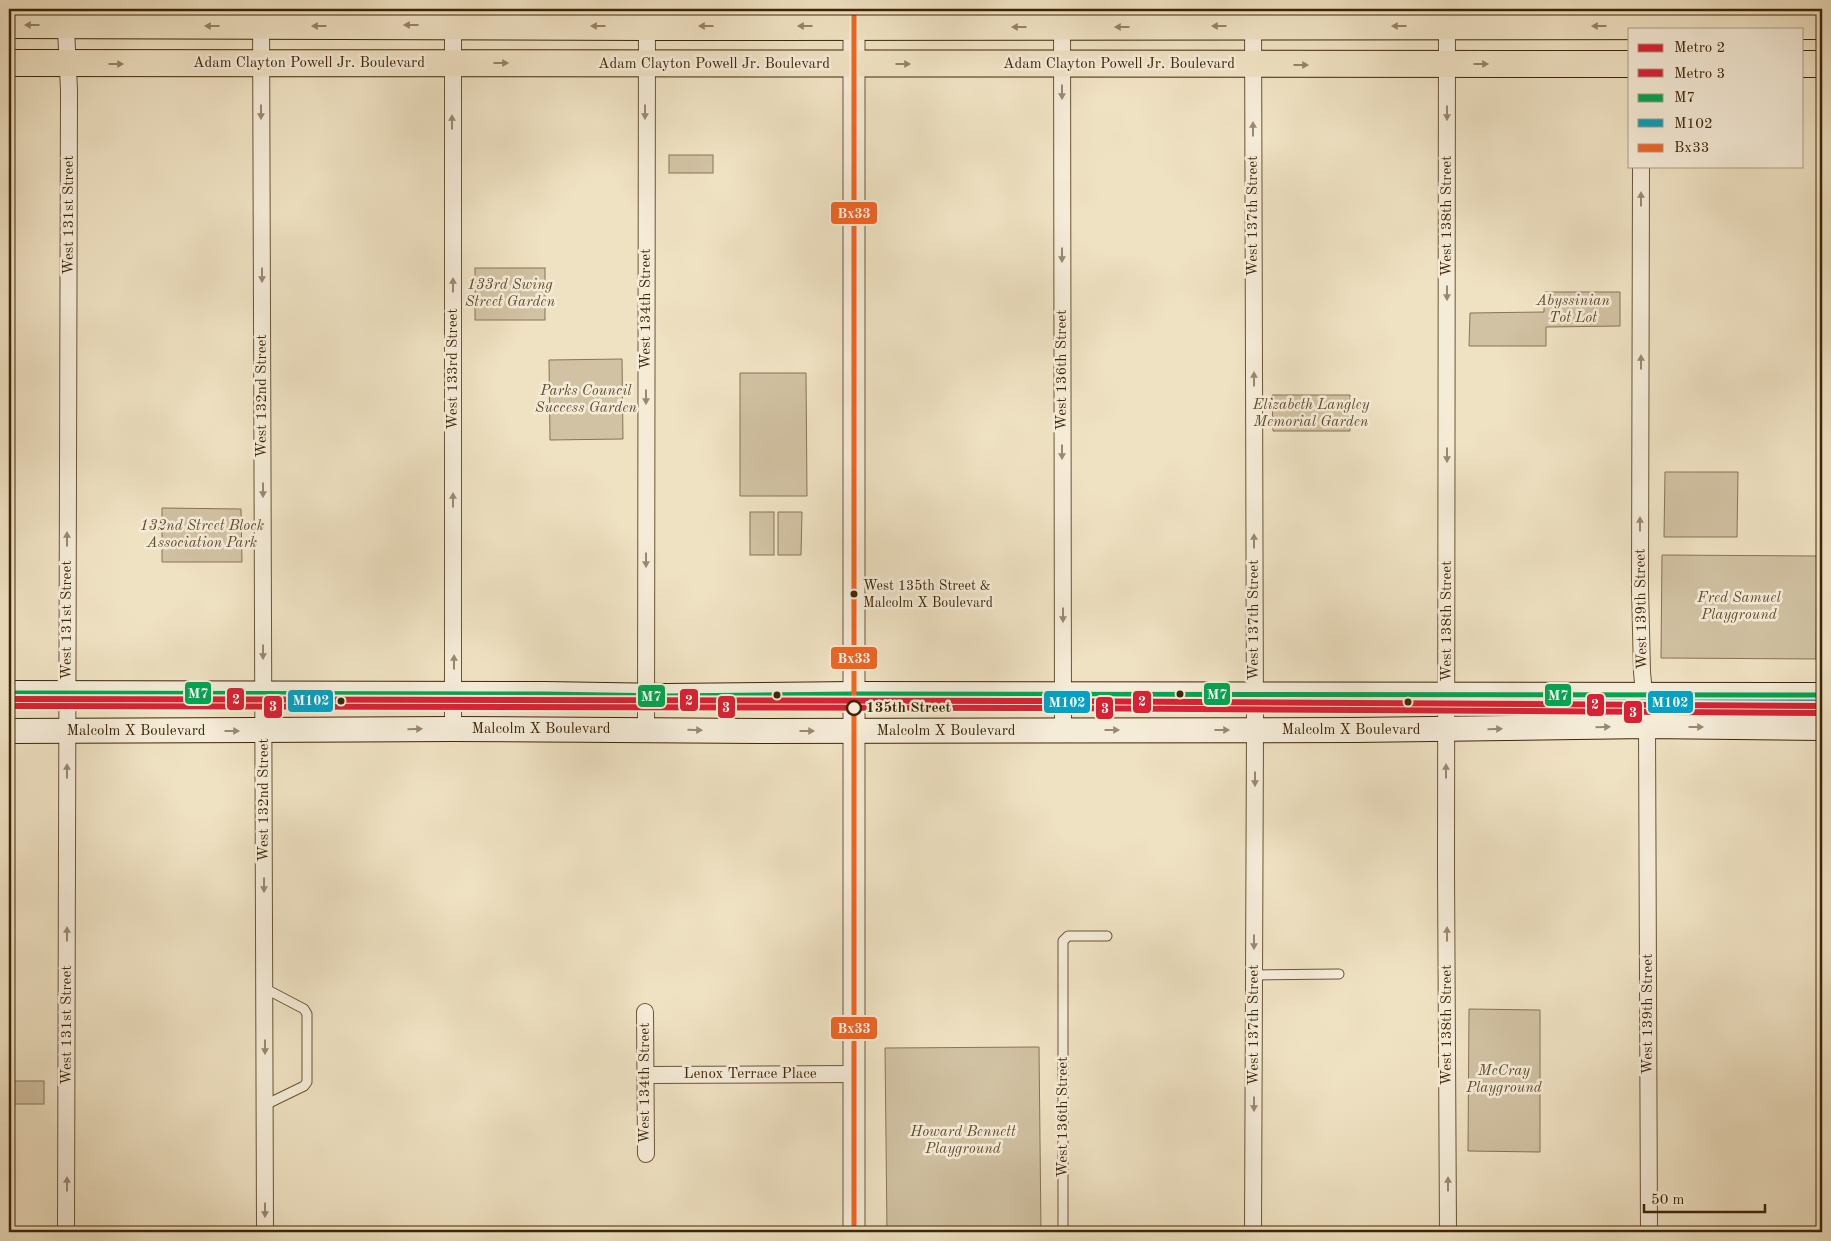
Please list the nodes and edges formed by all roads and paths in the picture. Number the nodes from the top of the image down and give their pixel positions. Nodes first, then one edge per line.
1 (65, 17) edge
2 (453, 17) edge
3 (1448, 17) edge
4 (261, 18) edge
5 (647, 18) edge
6 (854, 18) edge
7 (1062, 18) edge
8 (1253, 18) edge
9 (1642, 21) edge
10 (9, 25) edge
11 (1822, 26) edge
12 (453, 63) junction
13 (9, 64) edge
14 (68, 64) junction
15 (261, 64) junction
16 (646, 64) junction
17 (854, 64) junction
18 (1062, 64) junction
19 (1448, 64) junction
20 (1628, 64) edge
21 (1804, 64) edge
22 (1822, 64) edge
23 (1252, 65) junction
24 (1641, 168) edge
25 (9, 693) edge
26 (67, 693) junction
27 (264, 694) junction
28 (454, 694) junction
29 (854, 694) junction
30 (646, 695) junction
31 (1063, 695) junction
32 (1254, 695) junction
33 (1447, 695) junction
34 (1644, 695) junction
35 (1822, 695) edge
36 (1647, 726) junction
37 (1822, 728) edge
38 (454, 729) junction
39 (646, 729) junction
40 (1447, 729) junction
41 (855, 730) junction
42 (1063, 730) junction
43 (1255, 730) junction
44 (9, 731) edge
45 (67, 731) junction
46 (264, 731) junction
47 (1107, 936) dead end
48 (1339, 974) dead end
49 (1254, 975) junction
50 (264, 988) junction
51 (645, 1012) dead end
52 (855, 1074) junction
53 (645, 1075) junction
54 (265, 1105) junction
55 (646, 1154) dead end
56 (66, 1232) edge
57 (265, 1232) edge
58 (854, 1232) edge
59 (1063, 1232) edge
60 (1253, 1232) edge
61 (1448, 1232) edge
62 (1650, 1232) edge

4 -> 1 main road
1 -> 10 main road
1 - 14 street, West 131st Street
2 -> 4 main road
5 -> 2 main road
2 - 12 street, West 133rd Street
3 -> 8 main road
9 -> 3 main road
3 - 19 street, West 138th Street
4 - 15 street, West 132nd Street
6 -> 5 main road
5 - 16 street, West 134th Street
7 -> 6 main road
6 - 17 street
8 -> 7 main road
7 - 18 street, West 136th Street
8 - 23 street, West 137th Street
9 - 11 main road
12 - 15 main road, Adam Clayton Powell Jr. Boulevard
12 -> 16 main road, Adam Clayton Powell Jr. Boulevard
28 -> 12 street, West 133rd Street
13 - 14 main road, Adam Clayton Powell Jr. Boulevard
14 -> 15 main road, Adam Clayton Powell Jr. Boulevard
26 -> 14 street, West 131st Street
15 -> 27 street, West 132nd Street
16 - 17 main road, Adam Clayton Powell Jr. Boulevard
16 -> 30 street, West 134th Street
17 -> 18 main road, Adam Clayton Powell Jr. Boulevard
17 - 29 street
18 - 23 main road, Adam Clayton Powell Jr. Boulevard
18 -> 31 street, West 136th Street
19 -> 20 main road, Adam Clayton Powell Jr. Boulevard
23 -> 19 main road, Adam Clayton Powell Jr. Boulevard
19 -> 33 street, West 138th Street
21 - 22 main road
32 -> 23 street, West 137th Street
34 -> 24 street, West 139th Street
25 - 26 main road
26 - 27 main road
26 - 45 street, West 131st Street
27 - 28 main road
27 - 46 street, West 132nd Street
28 - 30 main road
28 - 38 street, West 133rd Street
29 - 30 main road
29 - 31 main road
29 - 41 street
30 - 39 street, West 134th Street
31 - 32 main road
31 - 42 street, West 136th Street
32 - 33 main road
32 - 43 street, West 137th Street
33 - 34 main road
33 - 40 street, West 138th Street
34 - 35 main road
34 - 36 street, West 139th Street
36 -> 37 main road, Malcolm X Boulevard
40 -> 36 main road, Malcolm X Boulevard
36 - 62 street, West 139th Street
38 - 39 main road, Malcolm X Boulevard
46 -> 38 main road, Malcolm X Boulevard
39 -> 41 main road, Malcolm X Boulevard
40 - 43 main road, Malcolm X Boulevard
61 -> 40 street, West 138th Street
41 - 42 main road, Malcolm X Boulevard
41 - 52 street
42 -> 43 main road, Malcolm X Boulevard
43 -> 49 street, West 137th Street
44 - 45 main road, Malcolm X Boulevard
45 -> 46 main road, Malcolm X Boulevard
56 -> 45 street, West 131st Street
46 -> 50 street, West 132nd Street
47 - 59 lane, West 136th Street
48 - 49 lane
49 -> 60 street, West 137th Street
50 -> 54 street, West 132nd Street
50 - 54 lane
51 - 53 street, West 134th Street
52 - 53 street, Lenox Terrace Place
52 - 58 street
53 - 55 street, West 134th Street
54 -> 57 street, West 132nd Street

